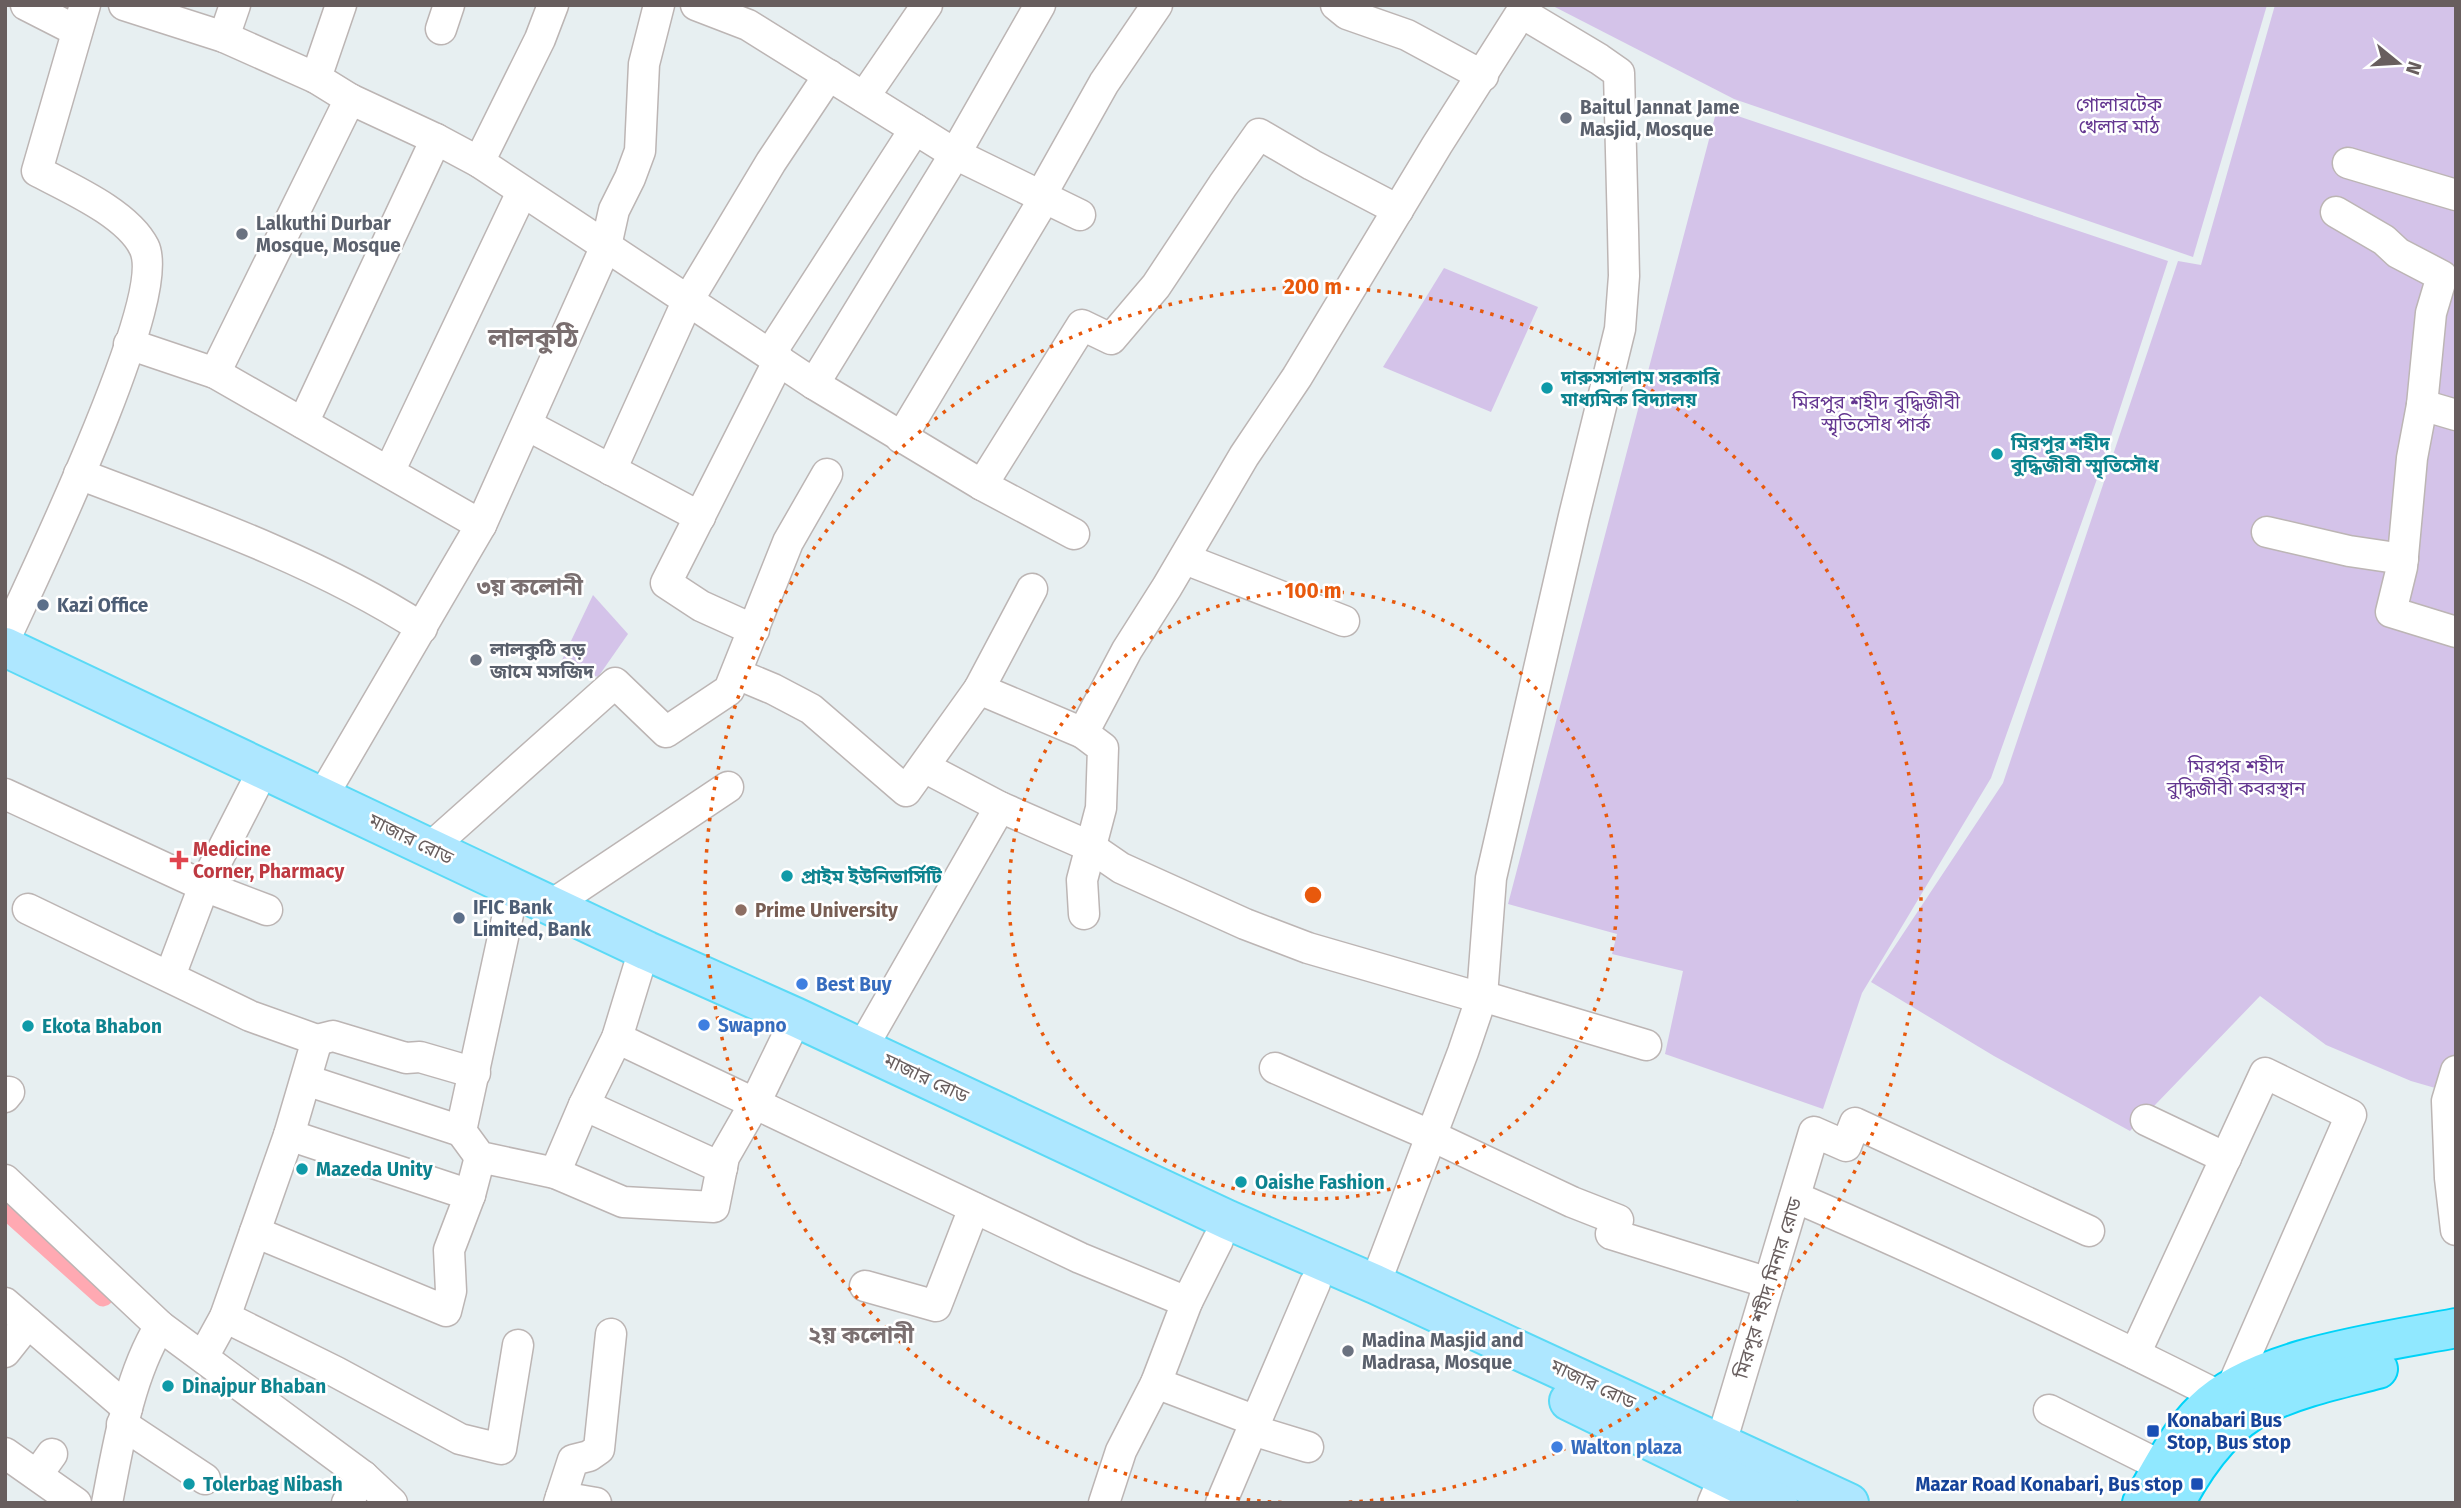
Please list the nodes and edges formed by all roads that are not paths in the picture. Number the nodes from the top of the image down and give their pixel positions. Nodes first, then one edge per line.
1 (26, 5) edge
2 (124, 5) edge
3 (235, 5) edge
4 (341, 5) edge
5 (553, 5) edge
6 (659, 5) edge
7 (696, 5) edge
8 (927, 5) edge
9 (1040, 5) edge
10 (1157, 5) edge
11 (1336, 5) edge
12 (1524, 9) edge
13 (81, 18) edge
14 (224, 37) junction
15 (829, 75) junction
16 (1483, 76) junction
17 (316, 78) junction
18 (864, 97) junction
19 (350, 99) junction
20 (915, 129) junction
21 (436, 139) junction
22 (955, 154) junction
23 (479, 162) junction
24 (2348, 163) dead end
25 (522, 192) junction
26 (2456, 195) edge
27 (1042, 198) junction
28 (1398, 210) junction
29 (2336, 212) dead end
30 (1080, 215) dead end
31 (606, 246) junction
32 (687, 302) junction
33 (129, 344) junction
34 (775, 357) junction
35 (215, 373) junction
36 (814, 384) junction
37 (2422, 405) junction
38 (2456, 415) edge
39 (303, 423) junction
40 (527, 425) junction
41 (901, 438) junction
42 (611, 470) junction
43 (389, 472) junction
44 (79, 474) junction
45 (827, 474) dead end
46 (982, 485) junction
47 (700, 517) junction
48 (481, 525) junction
49 (2267, 532) dead end
50 (1074, 534) dead end
51 (1185, 559) junction
52 (2403, 559) junction
53 (1032, 589) dead end
54 (1344, 621) dead end
55 (422, 628) junction
56 (754, 630) junction
57 (2456, 632) edge
58 (5, 639) edge
59 (5, 647) edge
60 (5, 668) edge
61 (737, 674) junction
62 (979, 690) junction
63 (1083, 733) junction
64 (924, 767) junction
65 (254, 786) junction
66 (728, 787) dead end
67 (5, 794) edge
68 (322, 797) junction
69 (1000, 807) junction
70 (1090, 846) junction
71 (429, 848) junction
72 (204, 886) junction
73 (510, 905) junction
74 (550, 906) junction
75 (28, 909) dead end
76 (267, 910) dead end
77 (1084, 914) dead end
78 (639, 966) junction
79 (170, 976) junction
80 (1482, 996) junction
81 (788, 1035) junction
82 (617, 1038) junction
83 (317, 1040) junction
84 (1646, 1045) dead end
85 (862, 1048) junction
86 (1275, 1068) dead end
87 (2456, 1071) edge
88 (475, 1073) junction
89 (306, 1080) junction
90 (755, 1102) junction
91 (584, 1105) junction
92 (2146, 1120) dead end
93 (461, 1131) junction
94 (289, 1135) junction
95 (1432, 1136) junction
96 (480, 1157) junction
97 (2226, 1158) junction
98 (722, 1168) junction
99 (555, 1173) junction
100 (5, 1180) edge
101 (470, 1195) junction
102 (1795, 1197) junction
103 (974, 1208) junction
104 (2456, 1230) edge
105 (2090, 1231) dead end
106 (255, 1232) junction
107 (1218, 1240) junction
108 (1315, 1283) junction
109 (1769, 1283) junction
110 (1375, 1284) junction
111 (865, 1286) dead end
112 (1187, 1302) junction
113 (5, 1303) edge
114 (225, 1317) junction
115 (28, 1323) junction
116 (160, 1326) junction
117 (2456, 1328) edge
118 (611, 1334) dead end
119 (517, 1345) dead end
120 (5, 1352) edge
121 (2135, 1354) junction
122 (2456, 1354) edge
123 (203, 1357) junction
124 (2279, 1382) junction
125 (1156, 1384) junction
126 (2226, 1392) junction
127 (2049, 1410) dead end
128 (125, 1416) junction
129 (1254, 1426) junction
130 (1308, 1447) dead end
131 (5, 1453) edge
132 (2163, 1467) junction
133 (1717, 1473) edge
134 (363, 1476) junction
135 (205, 1479) dead end
136 (560, 1500) edge
137 (76, 1503) edge
138 (107, 1503) edge
139 (347, 1503) edge
140 (392, 1503) edge
141 (596, 1503) edge
142 (1104, 1503) edge
143 (1221, 1503) edge
144 (1778, 1503) edge
145 (1849, 1503) edge
146 (2142, 1503) edge
147 (2175, 1503) edge

1 - 13 street
2 - 14 street
3 - 14 street
4 - 17 street
5 - 23 street
6 - 31 street
7 - 15 street
8 - 18 street
9 - 22 street
10 - 27 street
11 - 16 street
12 - 16 street
12 - 80 street
13 - 33 street
14 - 17 street
15 - 18 street
15 - 32 street
16 - 28 street
17 - 19 street
18 - 20 street
19 - 21 street
19 - 35 street
20 - 22 street
20 - 34 street
21 - 23 street
21 - 39 street
22 - 27 street
22 - 36 street
23 - 25 street
24 - 26 street
25 - 31 street
25 - 43 street
27 - 30 street
27 - 41 street
28 - 46 street
28 - 51 street
29 - 37 street
31 - 32 street
31 - 40 street
32 - 34 street
32 - 42 street
33 - 35 street
33 - 44 street
34 - 36 street
34 - 47 street
35 - 39 street
36 - 41 street
37 - 38 street
37 - 52 street
39 - 43 street
40 - 42 street
40 - 48 street
41 - 46 street
42 - 47 street
43 - 48 street
44 - 55 street
44 - 58 street
45 - 56 street
46 - 50 street
47 - 56 street
48 - 55 street
49 - 52 street
51 - 54 street
51 - 63 street
52 - 57 street
53 - 62 street
55 - 68 street
56 - 61 street
59 - 68 main road, মাজার রোড
60 - 65 main road, মাজার রোড
61 - 64 street
61 - 71 street
62 - 63 street
62 - 64 street
63 - 70 street
64 - 69 street
65 - 72 street
65 - 73 main road, মাজার রোড
66 - 74 street
67 - 72 street
68 - 71 main road, মাজার রোড
69 - 70 street
69 - 85 street
70 - 77 street
70 - 80 street
71 - 74 main road, মাজার রোড
72 - 76 street
72 - 79 street
73 - 78 main road, মাজার রোড
73 - 88 street
74 - 85 main road, মাজার রোড
75 - 79 street
78 - 81 main road, মাজার রোড
78 - 82 street
79 - 83 street
80 - 84 street
80 - 95 street
81 - 90 street
81 - 107 main road, মাজার রোড
82 - 90 street
82 - 91 street
83 - 88 street
83 - 89 street
85 - 110 main road, মাজার রোড
86 - 95 street
87 - 104 street
88 - 93 street
89 - 93 street
89 - 94 street
90 - 98 street
90 - 103 street
91 - 98 street
91 - 99 street
92 - 97 street
93 - 96 street
94 - 101 street
94 - 106 street
95 - 109 street
95 - 110 street
96 - 99 street
96 - 101 street
97 - 121 street
97 - 126 street
98 - 99 street
100 - 116 street
101 - 106 street
102 - 105 street, মিরপুর শহীদ মিনার রোড
102 - 109 street, মিরপুর শহীদ মিনার রোড
102 - 121 street
103 - 111 street
103 - 112 street
106 - 114 street
107 - 108 main road, মাজার রোড
107 - 112 street
108 - 129 street
108 - 133 main road, মাজার রোড
109 - 133 street, মিরপুর শহীদ মিনার রোড
110 - 133 main road, মাজার রোড
112 - 125 street
113 - 115 street
114 - 119 street
114 - 123 street
115 - 120 street
115 - 128 street
116 - 123 street
116 - 128 street
117 - 124 highway
118 - 136 street
121 - 126 street
122 - 124 highway
123 - 134 street
124 - 126 highway
124 - 147 highway
125 - 129 street
125 - 142 street
126 - 132 highway
127 - 132 street
128 - 135 street
128 - 138 street
129 - 130 street
129 - 143 street
131 - 137 street
132 - 146 highway
133 - 144 main road, মাজার রোড
133 - 145 main road, মাজার রোড
134 - 139 street
134 - 140 street
136 - 141 street

